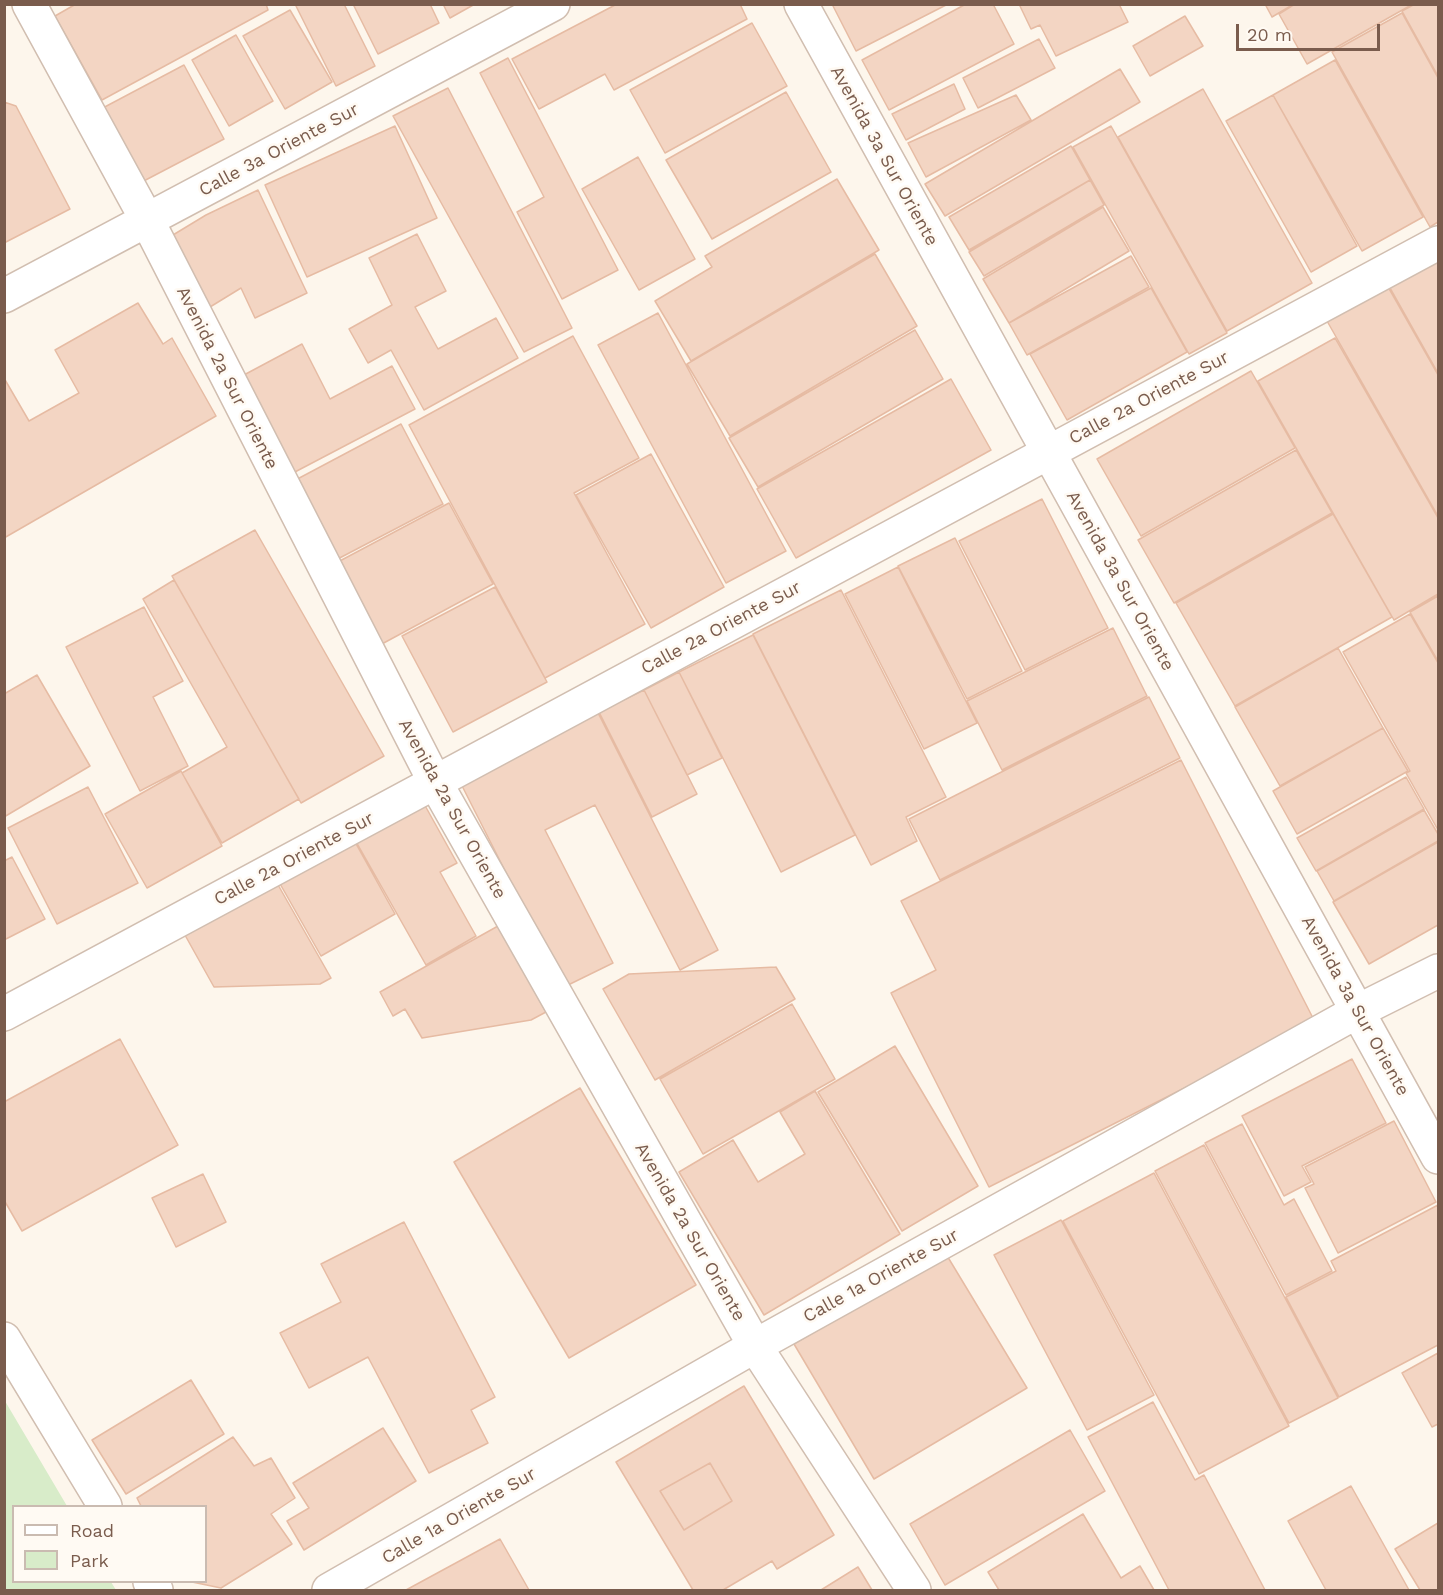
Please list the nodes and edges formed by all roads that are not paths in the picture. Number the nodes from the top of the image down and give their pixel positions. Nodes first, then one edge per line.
1 (29, 4) edge
2 (553, 4) edge
3 (801, 4) edge
4 (147, 220) junction
5 (1438, 243) edge
6 (4, 296) edge
7 (1048, 452) junction
8 (435, 782) junction
9 (1438, 971) edge
10 (1358, 1011) junction
11 (4, 1014) edge
12 (1438, 1157) edge
13 (4, 1339) edge
14 (755, 1346) junction
15 (104, 1505) edge
16 (329, 1590) edge
17 (914, 1590) edge

1 - 4 street, Avenida 2a Sur Oriente
2 - 4 street, Calle 3a Oriente Sur
3 - 7 street, Avenida 3a Sur Oriente
4 - 6 street, Calle 3a Oriente Sur
4 - 8 street, Avenida 2a Sur Oriente
5 - 7 street, Calle 2a Oriente Sur
7 - 8 street, Calle 2a Oriente Sur
7 - 10 street, Avenida 3a Sur Oriente
8 - 11 street, Calle 2a Oriente Sur
8 - 14 street, Avenida 2a Sur Oriente
9 - 10 street, Calle 1a Oriente Sur
10 - 12 street, Avenida 3a Sur Oriente
10 - 14 street, Calle 1a Oriente Sur
13 - 15 street
14 - 16 street, Calle 1a Oriente Sur
14 - 17 street, Avenida 2a Sur Oriente

